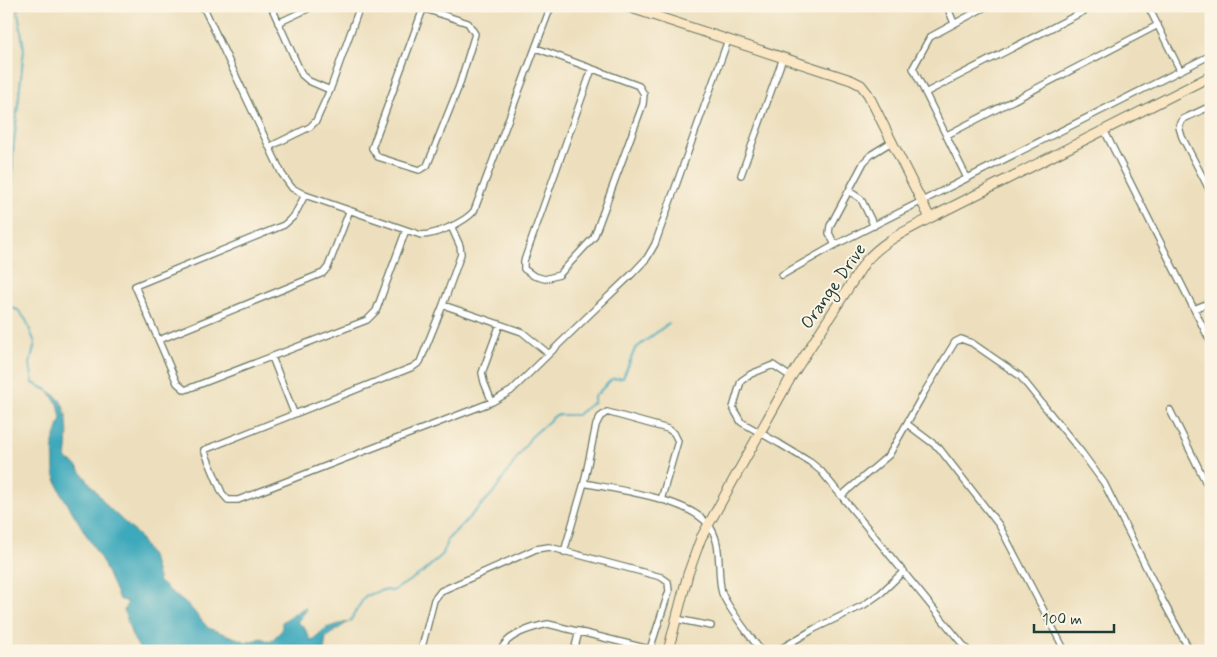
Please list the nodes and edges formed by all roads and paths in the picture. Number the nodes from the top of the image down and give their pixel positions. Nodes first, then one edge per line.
1 (203, 6) edge
2 (271, 6) edge
3 (314, 6) edge
4 (360, 6) edge
5 (416, 6) edge
6 (551, 6) edge
7 (625, 6) edge
8 (947, 6) edge
9 (987, 6) edge
10 (1094, 6) edge
11 (1148, 6) edge
12 (1208, 6) edge
13 (423, 9) junction
14 (648, 10) edge
15 (1211, 11) edge
16 (278, 22) junction
17 (954, 23) junction
18 (1158, 26) junction
19 (728, 40) junction
20 (536, 48) junction
21 (1211, 56) edge
22 (783, 58) junction
23 (592, 70) junction
24 (1180, 70) junction
25 (1211, 76) edge
26 (330, 90) junction
27 (925, 94) junction
28 (1211, 106) edge
29 (1104, 130) junction
30 (947, 135) junction
31 (893, 141) junction
32 (269, 147) junction
33 (741, 175) dead end
34 (967, 178) junction
35 (850, 191) junction
36 (1211, 192) edge
37 (305, 195) junction
38 (922, 202) junction
39 (349, 212) junction
40 (930, 218) junction
41 (450, 226) junction
42 (874, 226) junction
43 (406, 230) junction
44 (835, 245) junction
45 (782, 275) dead end
46 (1211, 302) edge
47 (444, 305) junction
48 (1194, 309) junction
49 (500, 324) junction
50 (159, 340) junction
51 (1211, 343) edge
52 (550, 354) junction
53 (272, 357) junction
54 (791, 377) junction
55 (492, 402) junction
56 (1170, 410) dead end
57 (294, 413) junction
58 (907, 424) junction
59 (760, 433) junction
60 (584, 483) junction
61 (1211, 493) edge
62 (841, 496) junction
63 (662, 500) junction
64 (708, 524) junction
65 (564, 552) junction
66 (904, 571) junction
67 (676, 619) junction
68 (711, 626) dead end
69 (580, 631) junction
70 (650, 649) junction
71 (421, 651) edge
72 (500, 651) edge
73 (574, 651) edge
74 (657, 651) edge
75 (668, 651) edge
76 (761, 651) edge
77 (777, 651) edge
78 (968, 651) edge
79 (1065, 651) edge
80 (1190, 651) edge

1 - 32 street
2 - 16 street
3 - 16 street
4 - 26 street
5 - 13 street
6 - 20 street
7 - 14 street
8 - 17 street
9 - 17 street
10 - 27 street
11 - 18 street
12 - 15 street
13 - 13 street
14 - 19 street
16 - 26 street
17 - 27 street
18 - 24 street
18 - 30 street
19 - 22 street
19 - 52 street
20 - 23 street
20 - 41 street
21 - 24 street
22 - 31 street
22 - 33 street
23 - 23 street
24 - 34 street
25 - 29 street, Orange Drive
26 - 32 street
27 - 30 street
28 - 36 street
29 - 40 street, Orange Drive
29 - 48 street
30 - 34 street
31 - 35 street
31 - 38 street
32 - 37 street
34 - 38 street
35 - 42 street
35 - 44 street
37 - 39 street
37 - 50 street
38 - 40 street
38 - 42 street
39 - 43 street
39 - 50 street
40 - 54 street, Orange Drive
41 - 43 street
41 - 47 street
42 - 44 street
43 - 53 street
44 - 45 street
46 - 48 street
47 - 49 street
47 - 57 street
48 - 51 street
49 - 52 street
49 - 55 street
50 - 53 street
52 - 55 street
53 - 57 street
54 - 59 street, Orange Drive
54 - 59 street
55 - 57 street
56 - 61 street
58 - 62 street
58 - 79 street
58 - 80 street
59 - 62 street
59 - 64 street, Orange Drive
60 - 63 street
60 - 63 street
60 - 65 street
62 - 66 street
63 - 64 street
64 - 67 street, Orange Drive
64 - 76 street
65 - 70 street
65 - 71 street
66 - 77 street
66 - 78 street
67 - 68 street
67 - 75 street, Orange Drive
69 - 70 street
69 - 72 street
69 - 73 street
70 - 74 street

